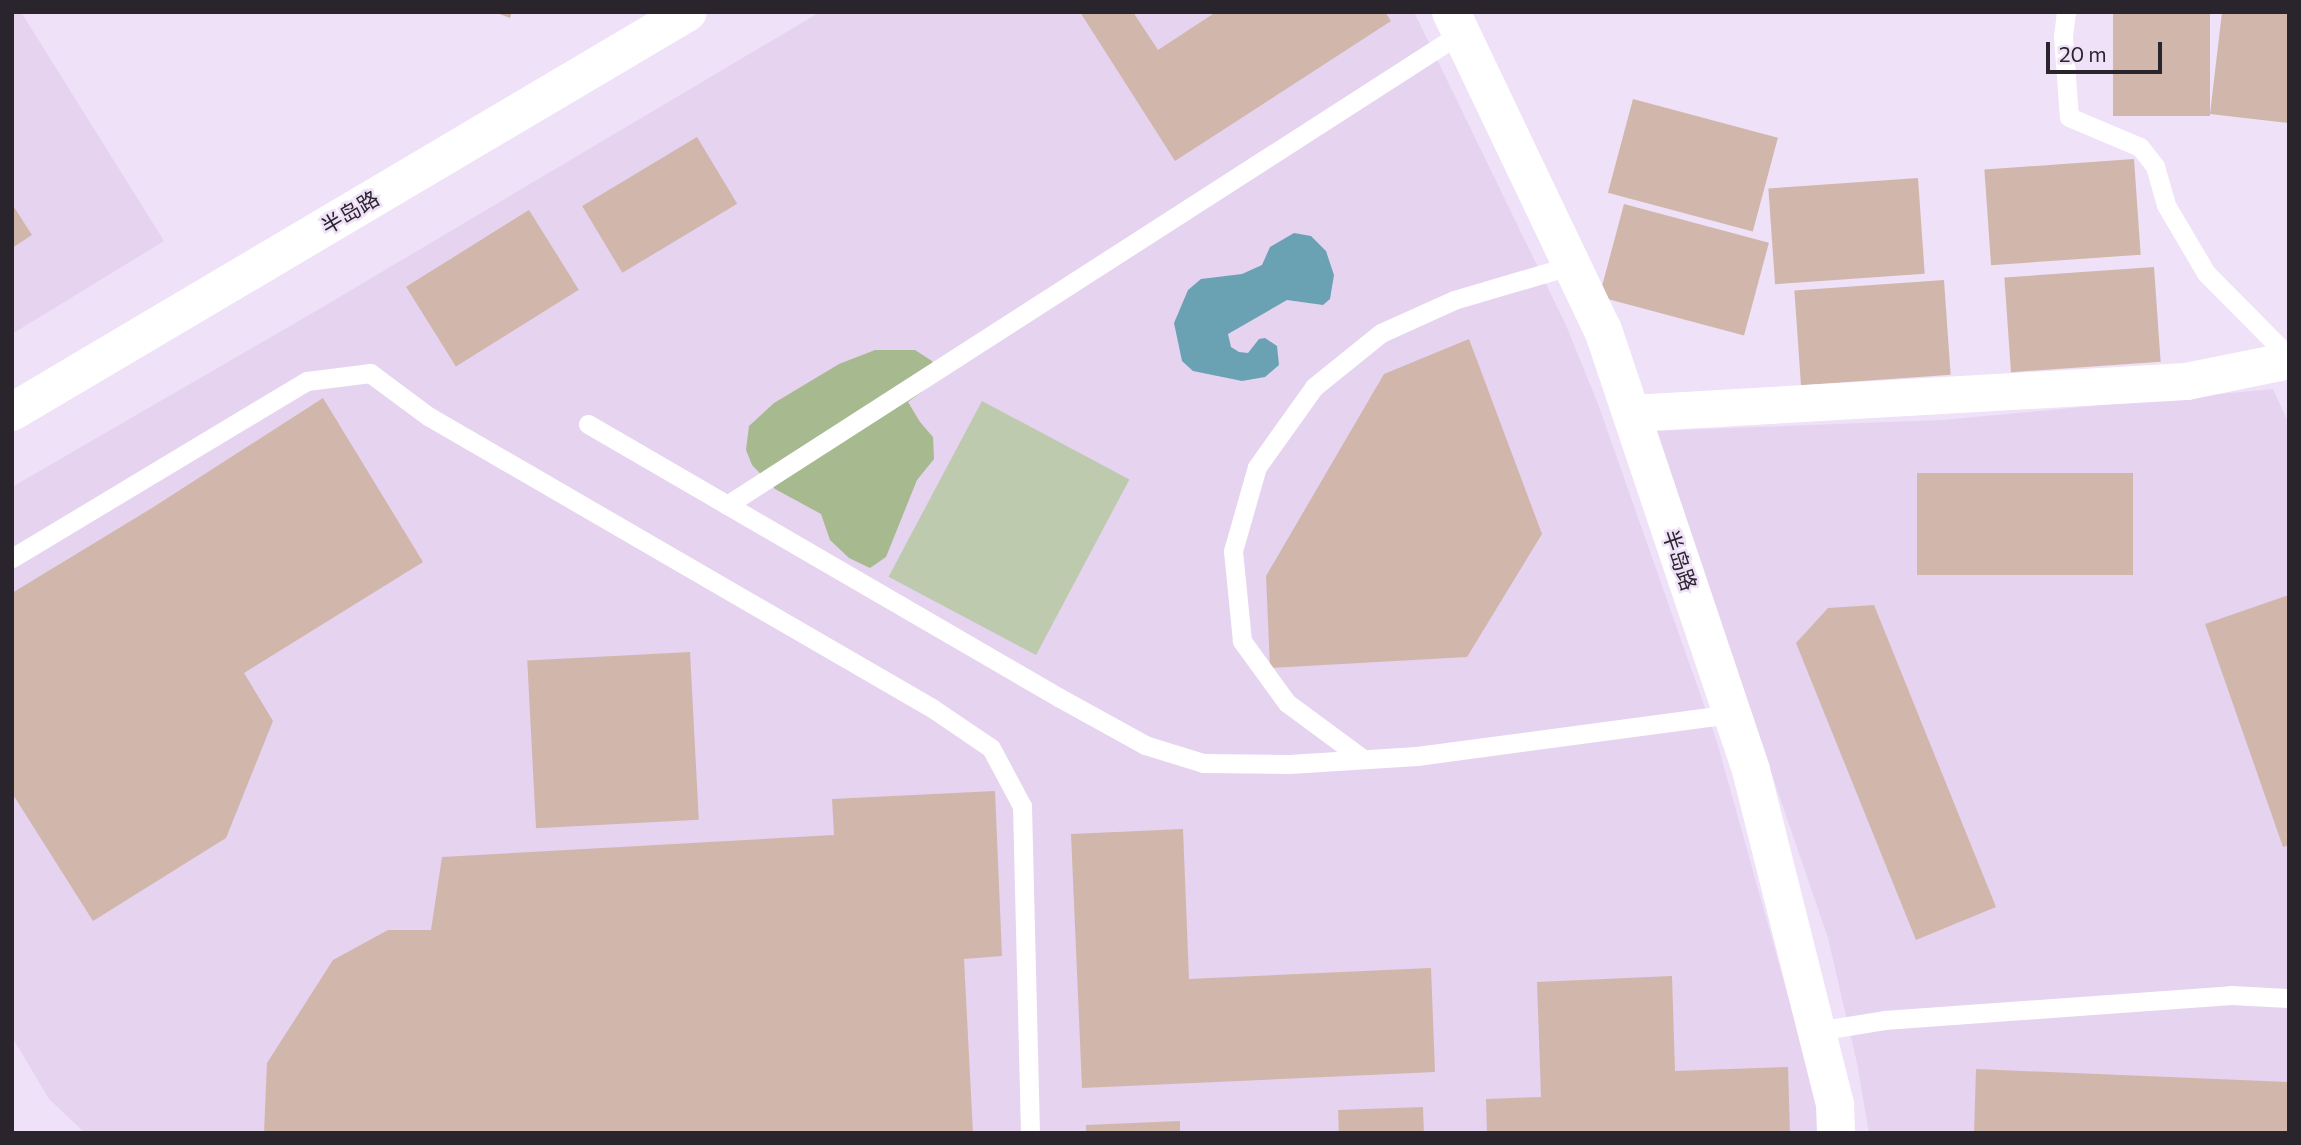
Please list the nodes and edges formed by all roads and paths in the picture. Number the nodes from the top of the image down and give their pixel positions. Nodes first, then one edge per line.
1 (688, 12) edge
2 (2066, 12) edge
3 (1456, 22) edge
4 (1573, 265) junction
5 (2289, 358) edge
6 (12, 412) edge
7 (1631, 413) junction
8 (588, 424) dead end
9 (726, 505) junction
10 (12, 558) edge
11 (1732, 714) junction
12 (1363, 759) junction
13 (2289, 998) edge
14 (1816, 1031) junction
15 (1030, 1133) edge
16 (1836, 1133) edge

1 - 6 street, 半岛路
2 - 5 lane
3 - 4 street, 半岛路
3 - 9 lane
4 - 7 street, 半岛路
4 - 12 lane
5 - 7 street
7 - 11 street, 半岛路
8 - 9 lane
9 - 12 lane
10 - 15 lane
11 - 12 lane
11 - 14 street, 半岛路
13 - 14 lane
14 - 16 street, 半岛路

